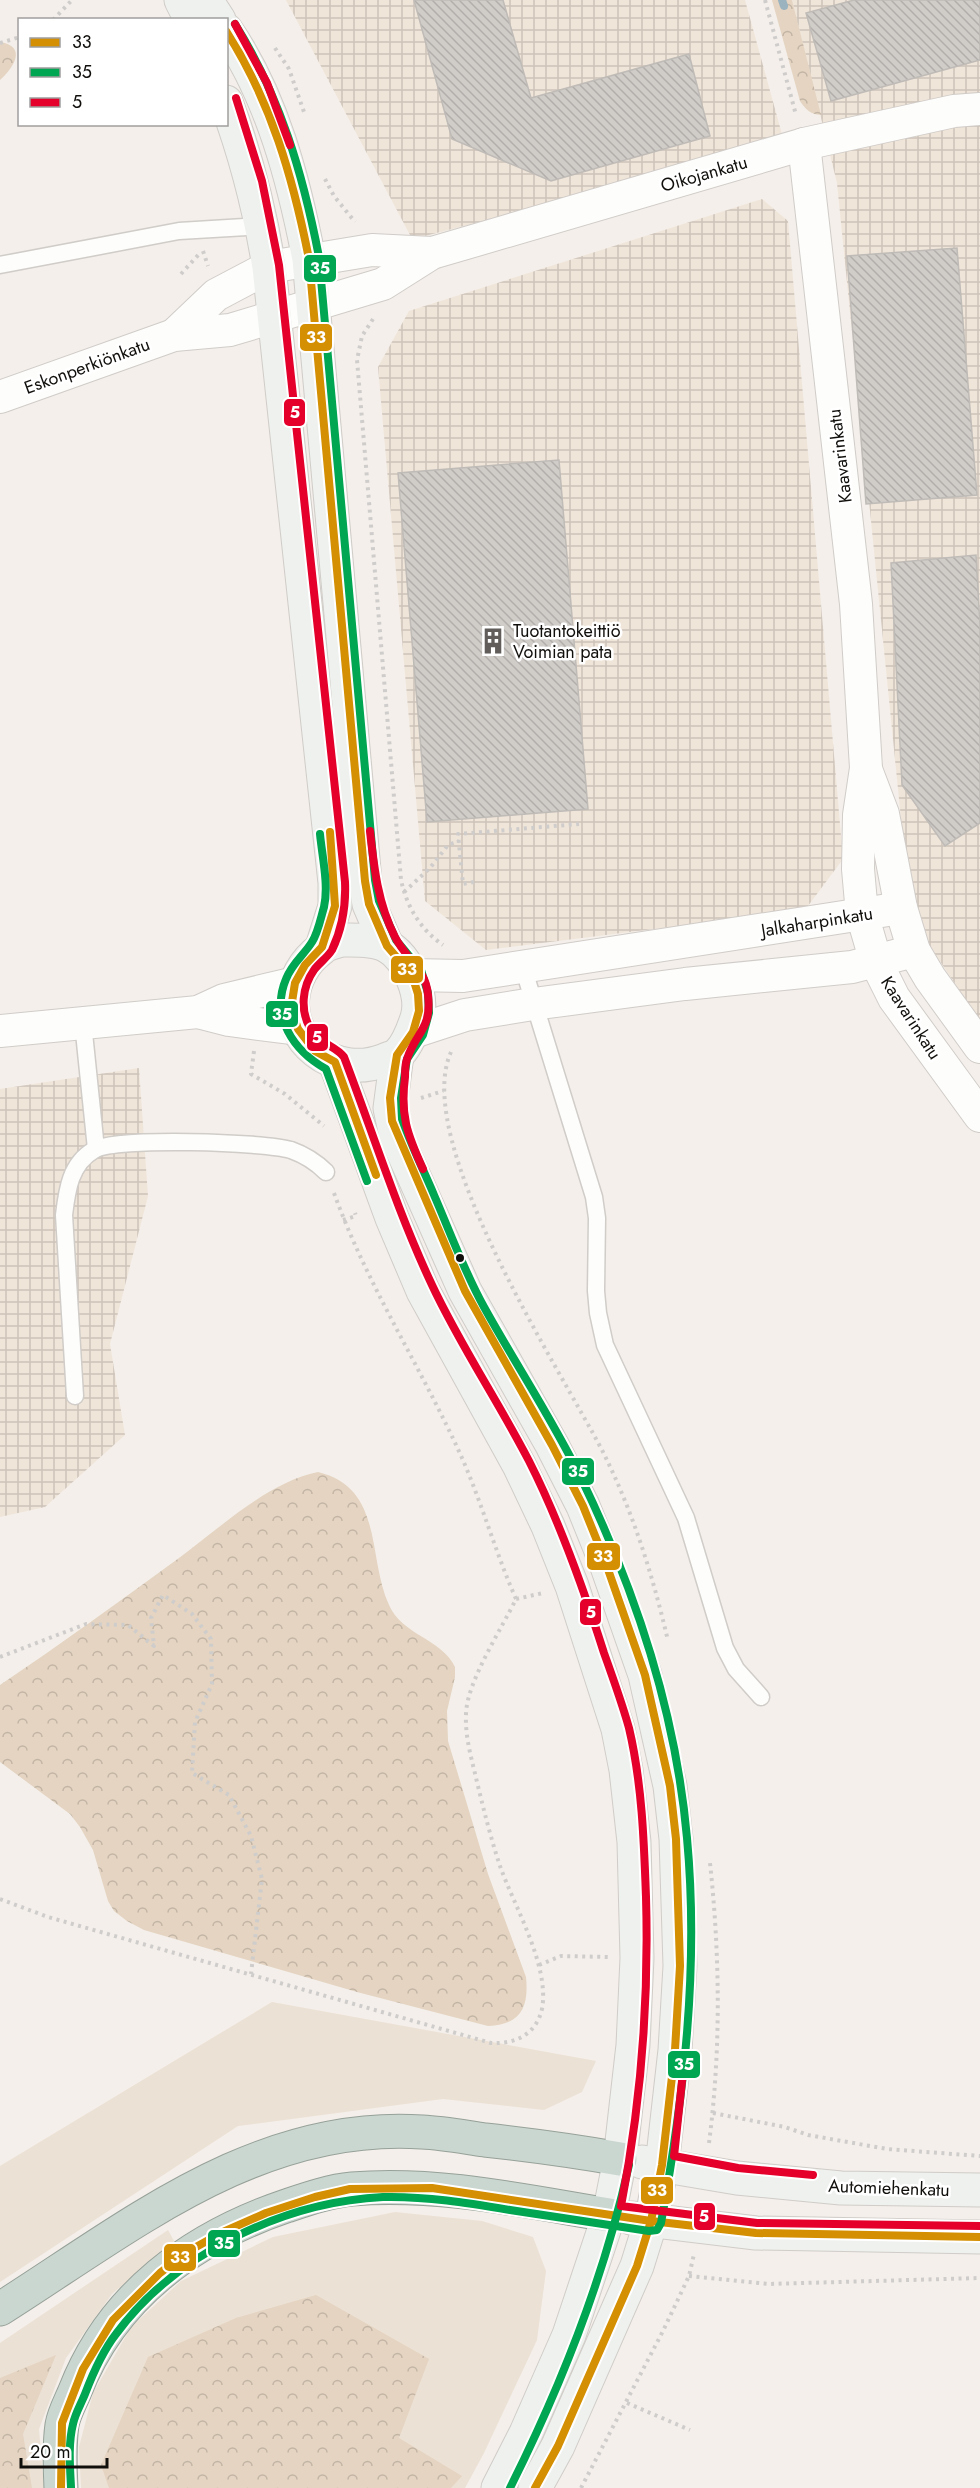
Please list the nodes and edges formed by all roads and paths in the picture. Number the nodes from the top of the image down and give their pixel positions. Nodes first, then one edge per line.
1 (72, 0) edge
2 (181, 0) edge
3 (206, 0) edge
4 (765, 0) edge
5 (54, 18) edge
6 (190, 18) edge
7 (218, 18) edge
8 (228, 33) edge
9 (18, 38) edge
10 (0, 43) edge
11 (228, 107) edge
12 (980, 109) edge
13 (804, 144) junction
14 (262, 226) junction
15 (432, 253) junction
16 (309, 259) junction
17 (0, 265) edge
18 (269, 267) junction
19 (313, 303) junction
20 (274, 316) junction
21 (174, 335) junction
22 (0, 397) edge
23 (866, 768) junction
24 (579, 824) dead end
25 (459, 841) junction
26 (474, 882) dead end
27 (404, 892) dead end
28 (901, 908) junction
29 (862, 914) junction
30 (387, 946) junction
31 (322, 947) junction
32 (914, 951) junction
33 (876, 962) junction
34 (523, 967) junction
35 (412, 975) junction
36 (295, 983) junction
37 (533, 1004) junction
38 (198, 1012) junction
39 (83, 1023) junction
40 (298, 1029) junction
41 (0, 1031) edge
42 (405, 1043) junction
43 (980, 1047) edge
44 (335, 1062) junction
45 (251, 1074) dead end
46 (980, 1116) edge
47 (324, 1126) dead end
48 (96, 1149) junction
49 (326, 1172) joint
50 (75, 1396) dead end
51 (0, 1658) edge
52 (761, 1697) dead end
53 (0, 1899) edge
54 (717, 1936) dead end
55 (637, 1958) junction
56 (539, 1965) junction
57 (251, 1975) junction
58 (980, 2156) edge
59 (620, 2159) junction
60 (662, 2165) junction
61 (980, 2190) edge
62 (609, 2214) junction
63 (651, 2221) junction
64 (980, 2237) edge
65 (980, 2278) edge
66 (0, 2309) edge
67 (627, 2403) junction
68 (690, 2430) dead end
69 (61, 2488) edge
70 (498, 2488) edge
71 (535, 2488) edge
72 (581, 2488) edge

1 - 5 path
2 - 6 main road
3 - 7 main road
4 - 13 path
8 - 16 main road
9 - 10 path
11 - 14 main road
12 - 13 street, Oikojankatu
13 - 15 street, Oikojankatu
13 - 23 street, Kaavarinkatu
14 - 17 lane
14 - 18 main road
15 - 16 street, Oikojankatu
15 - 19 street, Oikojankatu
16 - 18 street, Oikojankatu
16 - 19 main road
18 - 20 main road
18 - 21 street, Eskonperkiönkatu
19 - 20 street, Oikojankatu
19 - 30 main road
20 - 21 street, Eskonperkiönkatu
20 - 31 main road
21 - 22 street, Eskonperkiönkatu
23 - 28 street, Kaavarinkatu
23 - 29 street, Kaavarinkatu
24 - 25 path
25 - 26 path
25 - 27 path
28 - 29 street, Jalkaharpinkatu
28 - 32 street, Kaavarinkatu
29 - 33 street, Kaavarinkatu
29 - 34 street, Jalkaharpinkatu
30 - 31 main road
30 - 35 main road
31 - 36 main road
32 - 33 street
32 - 43 street, Kaavarinkatu
33 - 37 street
33 - 46 street, Kaavarinkatu
34 - 35 street, Jalkaharpinkatu
34 - 37 lane
35 - 42 main road
36 - 38 street
36 - 40 main road
37 - 42 street
37 - 52 lane
38 - 39 street
38 - 40 street
39 - 41 street
39 - 48 lane
40 - 44 main road
42 - 44 main road
42 - 60 main road
44 - 55 main road
45 - 47 path
48 - 49 lane
48 - 50 lane
49 - 56 path
51 - 57 path
53 - 57 path
54 - 58 path
55 - 56 path
55 - 59 main road
56 - 57 path
59 - 60 main road, Automiehenkatu
59 - 62 main road
59 - 66 highway
60 - 61 main road, Automiehenkatu
60 - 63 main road
62 - 63 main road
62 - 69 highway
62 - 70 main road
63 - 64 main road
63 - 71 main road
65 - 67 path
67 - 68 path
67 - 72 path

